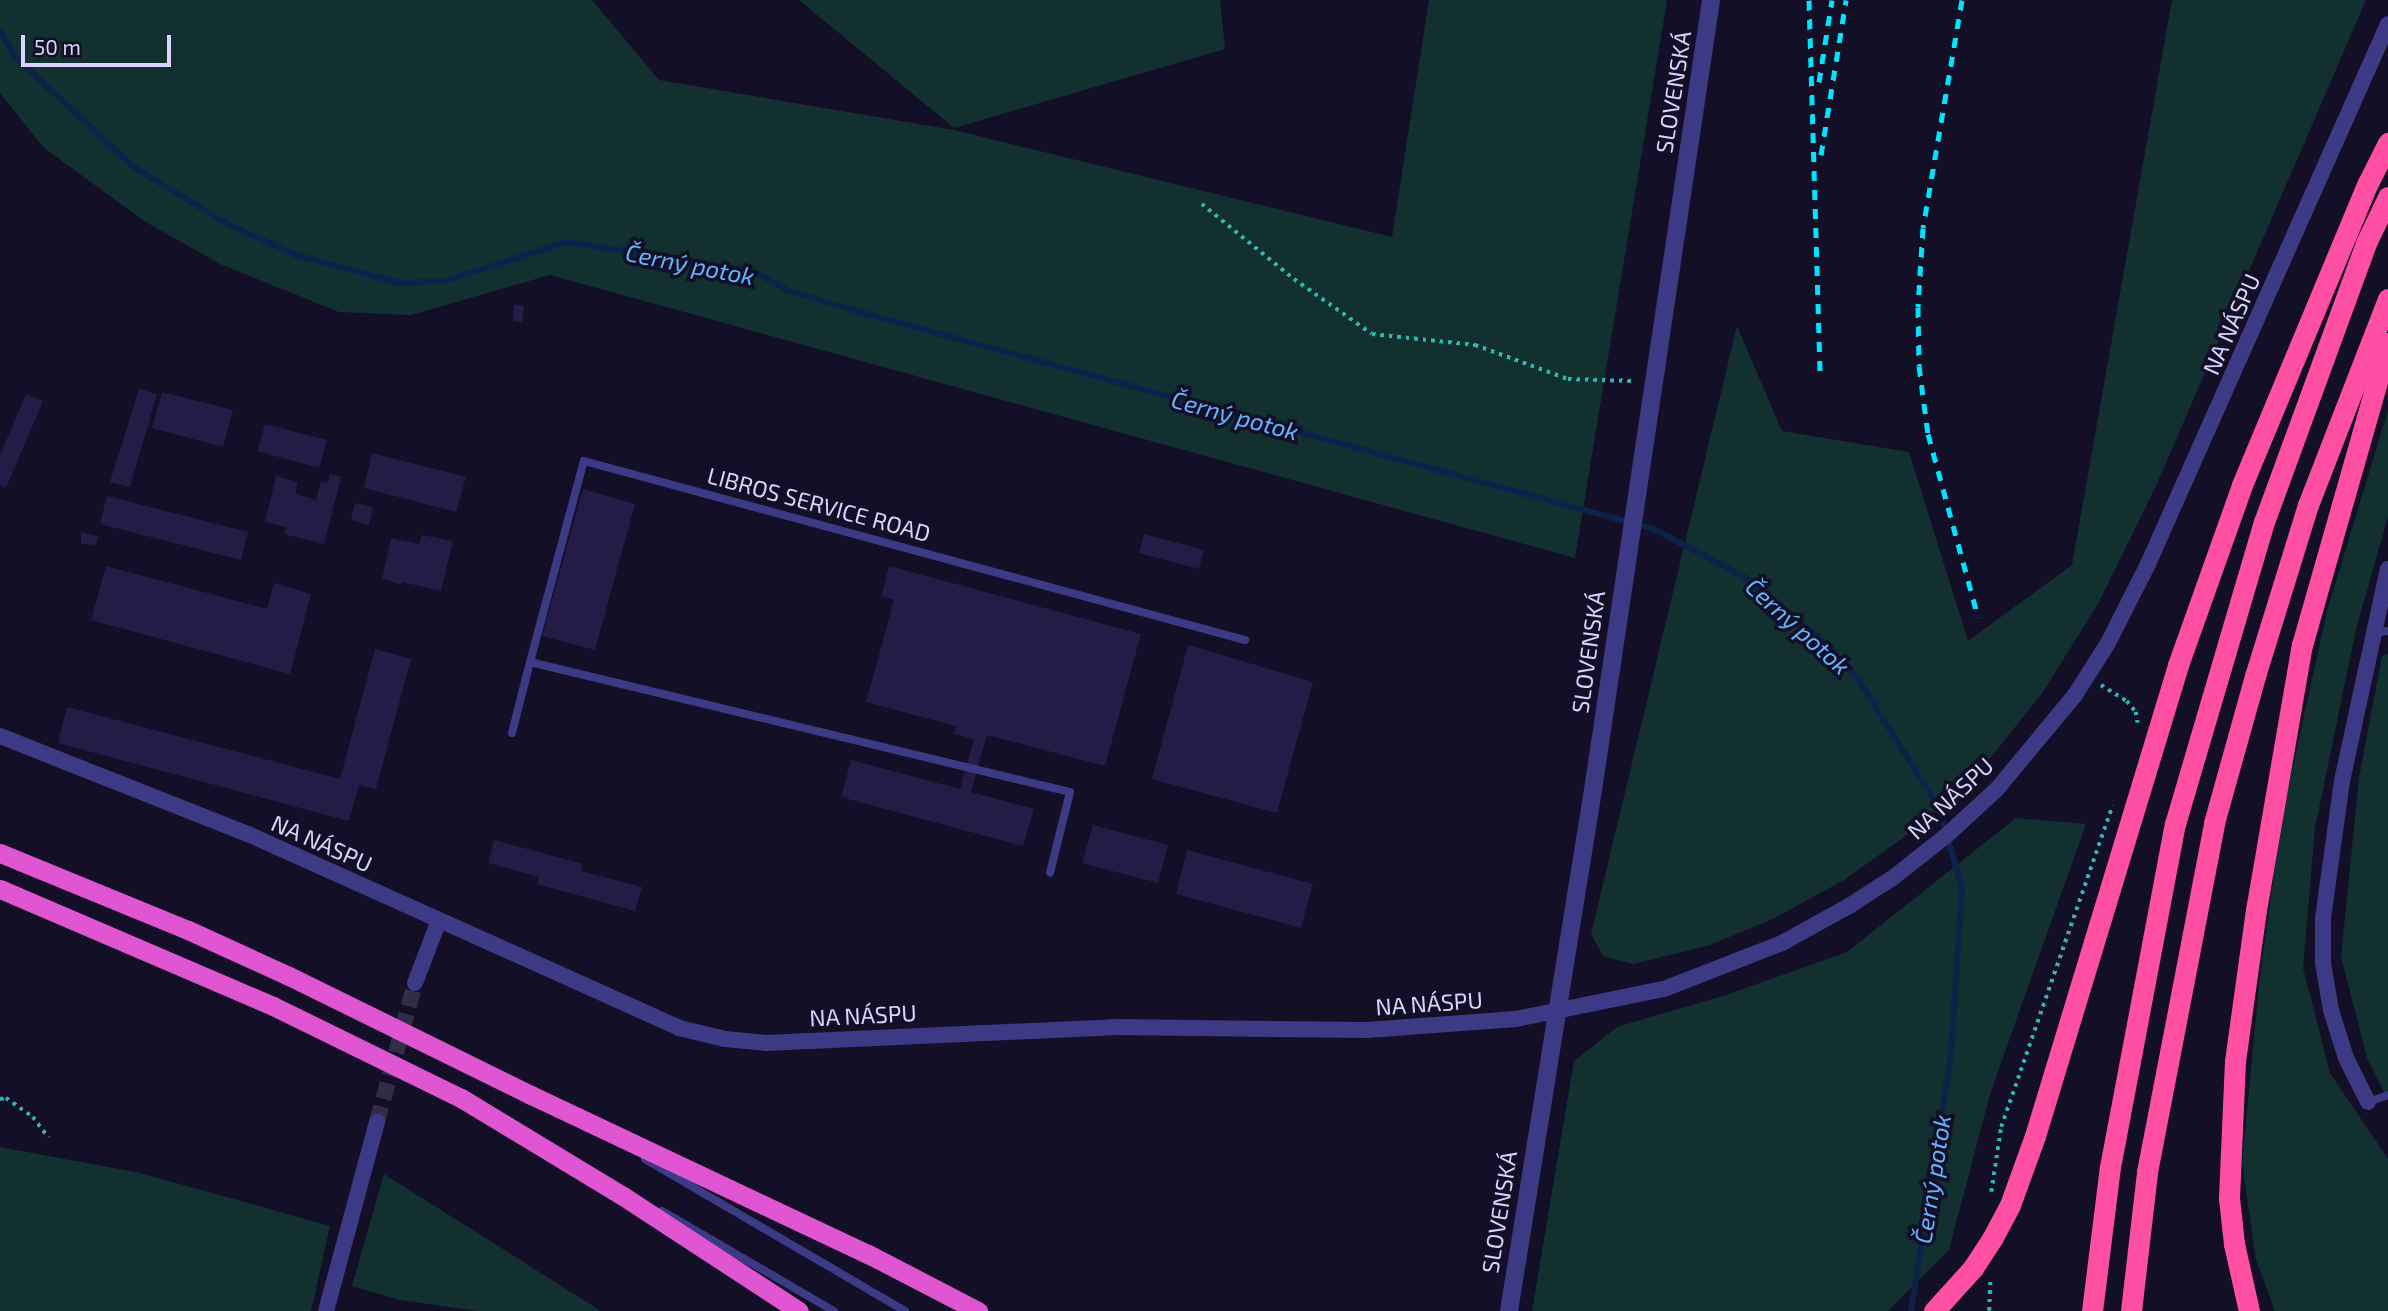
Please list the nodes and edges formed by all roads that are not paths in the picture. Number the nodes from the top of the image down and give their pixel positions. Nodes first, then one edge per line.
1 (1712, 0) edge
2 (2388, 23) edge
3 (2388, 143) edge
4 (2388, 197) edge
5 (2388, 299) edge
6 (2388, 343) edge
7 (2388, 569) edge
8 (2380, 632) edge
9 (1245, 640) dead end
10 (530, 662) junction
11 (512, 733) dead end
12 (0, 736) edge
13 (0, 853) edge
14 (1050, 873) dead end
15 (0, 889) edge
16 (439, 920) junction
17 (415, 983) tunnel mouth
18 (1556, 1012) junction
19 (531, 1095) junction
20 (2388, 1095) edge
21 (2368, 1102) joint
22 (377, 1122) tunnel mouth
23 (510, 1127) junction
24 (326, 1311) edge
25 (799, 1311) edge
26 (834, 1311) edge
27 (905, 1311) edge
28 (978, 1311) edge
29 (1509, 1311) edge
30 (1934, 1311) edge
31 (2092, 1311) edge
32 (2131, 1311) edge
33 (2249, 1311) edge

1 - 18 street, SLOVENSKÁ
2 - 18 street, NA NÁSPU
3 - 30 highway, bridge
4 - 31 highway
5 - 32 highway
6 - 33 highway
7 - 8 street
8 - 21 street
9 - 10 lane, LIBROS SERVICE ROAD
10 - 11 lane
10 - 14 lane
12 - 16 street, NA NÁSPU
13 - 19 highway
15 - 23 highway
16 - 17 street
16 - 18 street, NA NÁSPU
18 - 29 street, SLOVENSKÁ
19 - 27 lane
19 - 28 highway
20 - 21 lane
22 - 24 street
23 - 25 highway
23 - 26 lane

